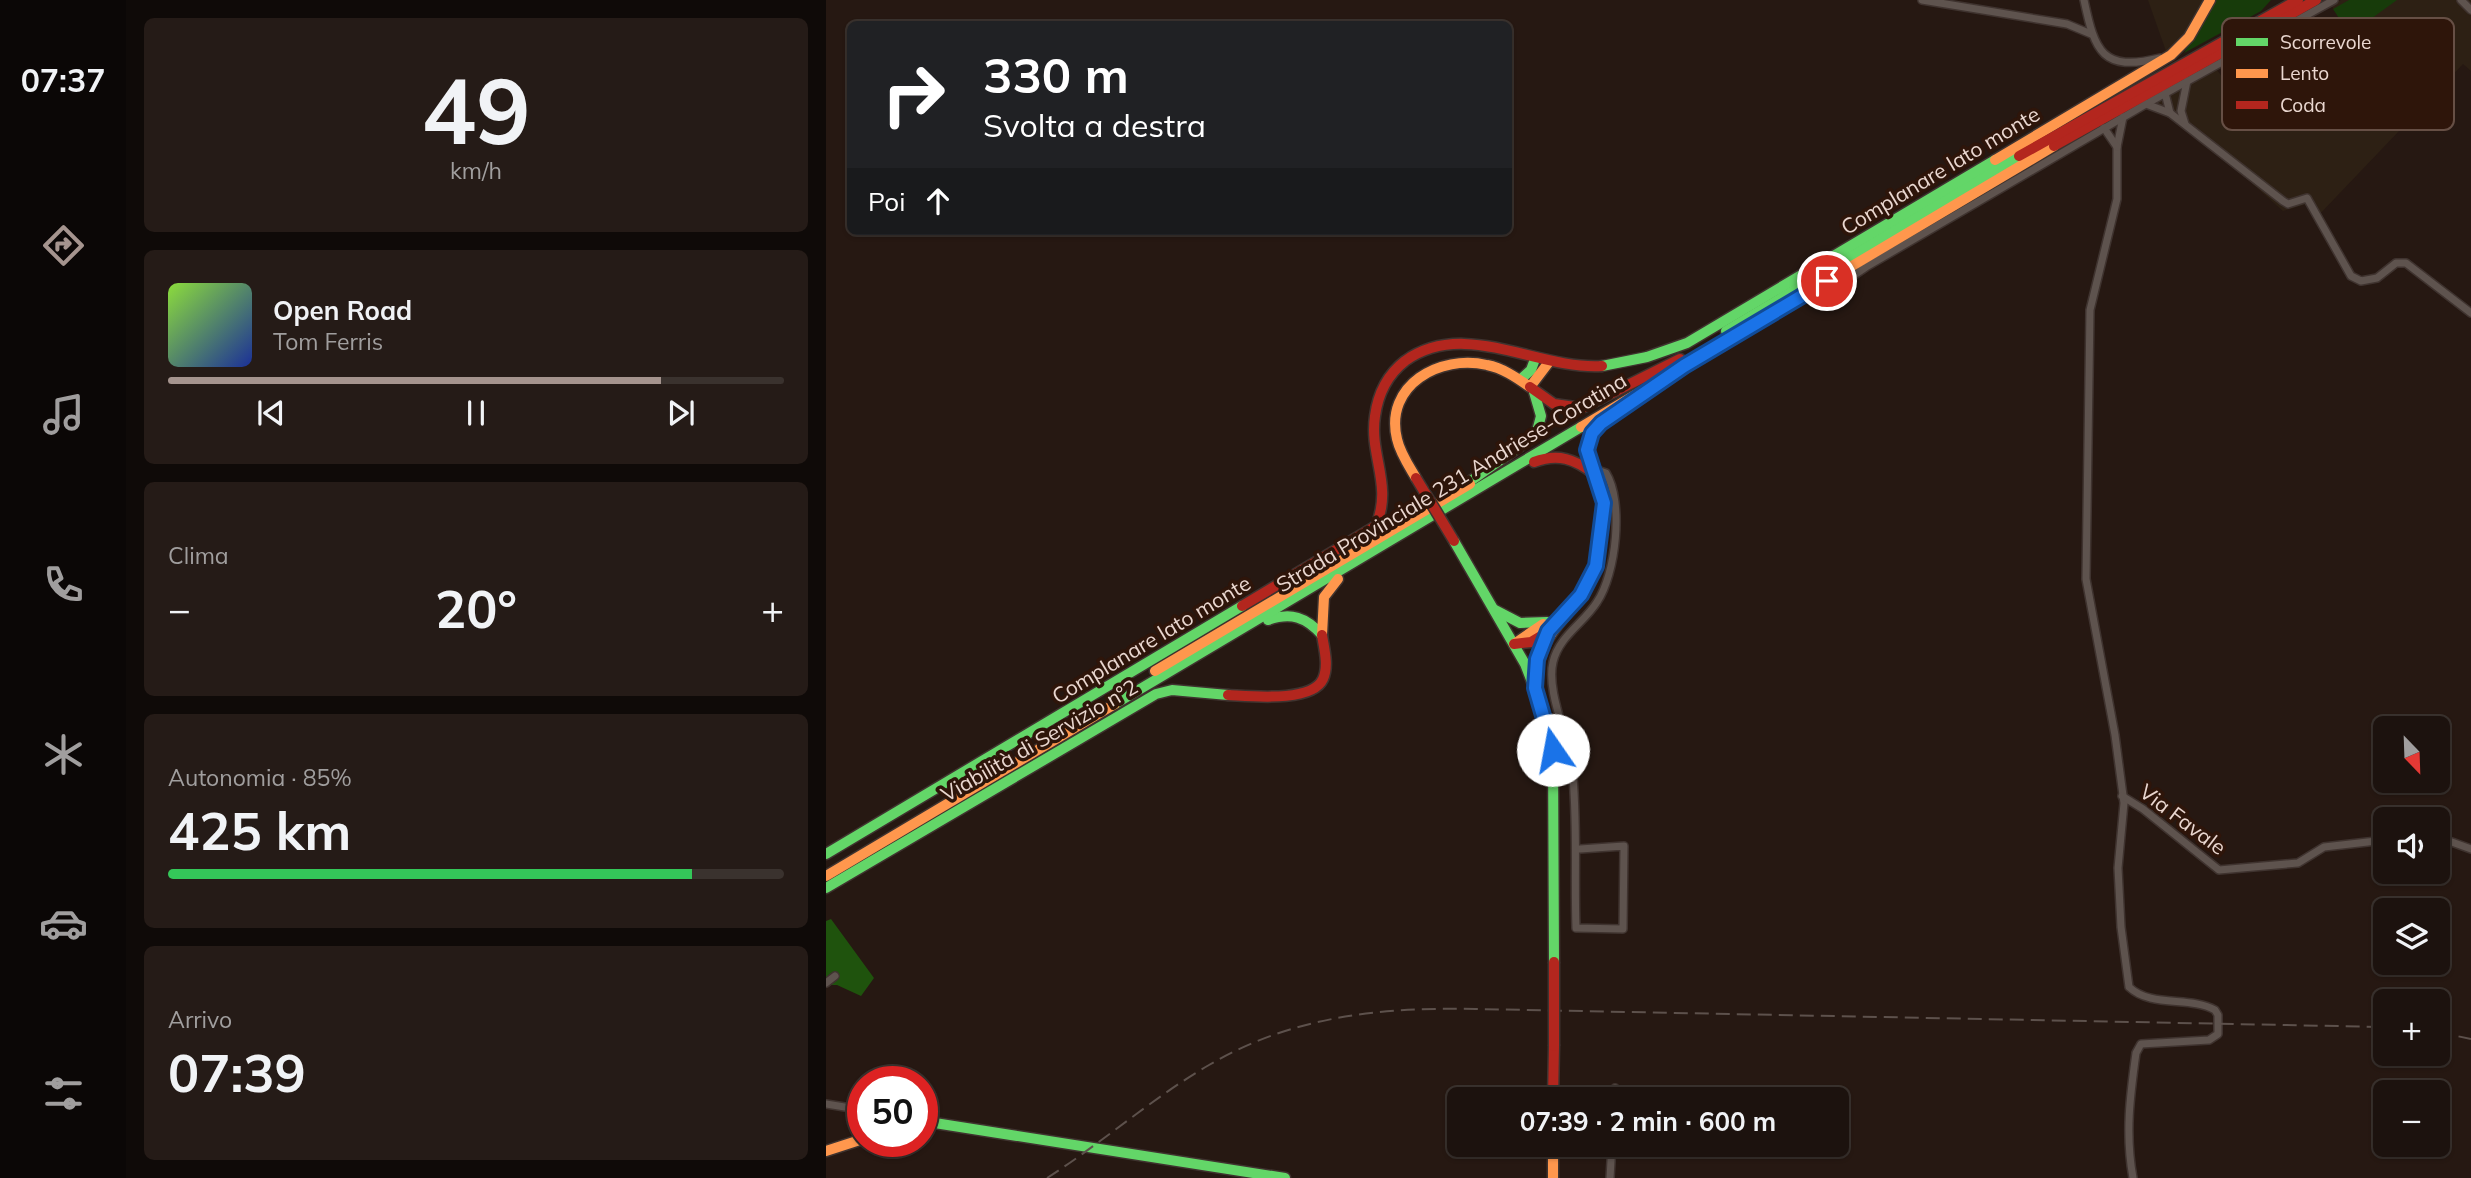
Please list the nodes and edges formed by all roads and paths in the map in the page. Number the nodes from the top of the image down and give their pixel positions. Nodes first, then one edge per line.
1 (1922, 0) edge
2 (2084, 0) edge
3 (2210, 0) edge
4 (2276, 0) edge
5 (2298, 0) edge
6 (2316, 0) edge
7 (2334, 0) edge
8 (2460, 0) edge
9 (2471, 10) edge
10 (2255, 18) edge
11 (2265, 18) edge
12 (2283, 18) edge
13 (2301, 18) edge
14 (2091, 34) junction
15 (2222, 39) edge
16 (2222, 42) edge
17 (2222, 52) edge
18 (2171, 55) junction
19 (2187, 61) junction
20 (2222, 62) edge
21 (2187, 81) junction
22 (2165, 93) junction
23 (2146, 104) junction
24 (2181, 111) junction
25 (2170, 113) junction
26 (2123, 117) junction
27 (2185, 125) junction
28 (2104, 128) junction
29 (2117, 146) junction
30 (1838, 293) dead end
31 (2471, 313) edge
32 (1535, 359) junction
33 (1549, 362) junction
34 (1682, 363) junction
35 (1521, 379) junction
36 (1532, 389) junction
37 (1594, 474) junction
38 (1454, 498) junction
39 (1387, 543) junction
40 (1494, 609) junction
41 (1548, 626) junction
42 (1322, 635) junction
43 (1514, 644) junction
44 (1190, 660) junction
45 (1535, 688) junction
46 (2122, 796) junction
47 (2373, 841) edge
48 (2450, 841) edge
49 (1580, 849) dead end
50 (2471, 849) edge
51 (826, 854) edge
52 (826, 866) edge
53 (826, 876) edge
54 (826, 888) edge
55 (835, 976) dead end
56 (826, 983) edge
57 (1553, 1087) edge
58 (826, 1104) edge
59 (847, 1107) edge
60 (938, 1122) edge
61 (847, 1144) edge
62 (826, 1151) edge
63 (1553, 1157) edge
64 (1611, 1157) edge
65 (1270, 1177) edge
66 (1285, 1178) edge
67 (1552, 1178) edge
68 (1610, 1178) edge
69 (2133, 1178) edge

1 - 14 street
2 - 14 street
3 - 18 main road, Complanare lato monte
4 - 10 main road
5 - 11 main road, Strada Provinciale 231 Andriese-Coratina
6 - 12 main road, Strada Provinciale 231 Andriese-Coratina
7 - 13 street
8 - 9 street
14 - 18 street
15 - 19 main road
16 - 19 main road, Strada Provinciale 231 Andriese-Coratina
17 - 34 main road, Strada Provinciale 231 Andriese-Coratina
18 - 33 main road, Complanare lato monte
19 - 34 main road, Strada Provinciale 231 Andriese-Coratina
20 - 21 street
21 - 22 street
21 - 24 street
22 - 23 street
22 - 24 street
22 - 25 street
23 - 25 street
23 - 26 street
24 - 27 street
25 - 27 street
26 - 28 street
26 - 29 street
27 - 31 street
28 - 29 street
28 - 30 street
29 - 46 street
32 - 33 main road, Complanare lato monte
32 - 35 main road
32 - 51 main road, Complanare lato monte
33 - 36 main road
34 - 36 main road
34 - 37 main road
34 - 38 main road, Strada Provinciale 231 Andriese-Coratina
35 - 36 main road
35 - 40 main road, bridge
36 - 38 main road
37 - 38 main road
37 - 41 main road
37 - 49 street
38 - 39 main road, Strada Provinciale 231 Andriese-Coratina
38 - 52 main road, Strada Provinciale 231 Andriese-Coratina
39 - 42 main road, Viabilità di Servizio n°2
39 - 44 main road, Strada Provinciale 231 Andriese-Coratina
40 - 41 main road
40 - 43 main road
41 - 43 main road
41 - 45 main road
42 - 44 main road
42 - 54 main road, Viabilità di Servizio n°2
43 - 45 main road
44 - 53 main road, Strada Provinciale 231 Andriese-Coratina
45 - 57 main road, bridge
46 - 47 street, Via Favale
46 - 69 street
48 - 50 street
55 - 56 street
58 - 59 street
60 - 65 main road
61 - 62 main road
63 - 67 main road
64 - 68 street
65 - 66 main road

